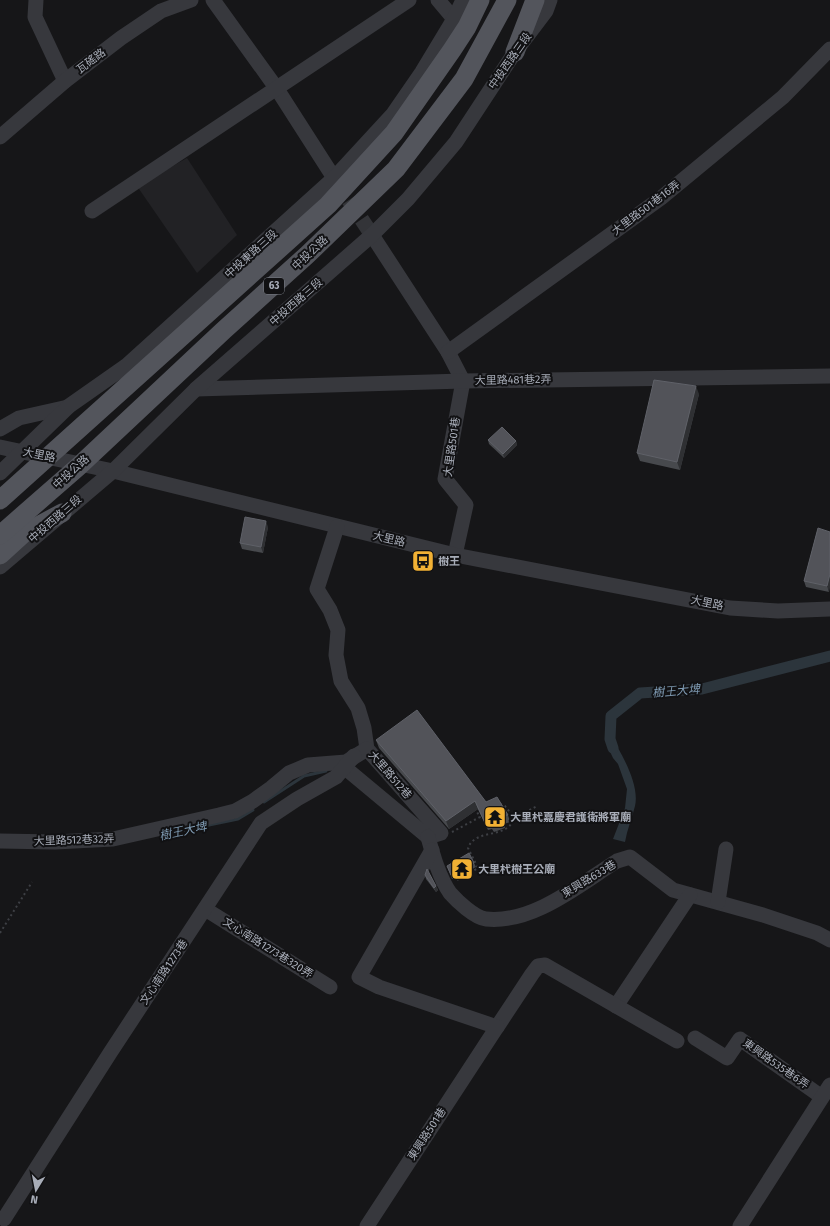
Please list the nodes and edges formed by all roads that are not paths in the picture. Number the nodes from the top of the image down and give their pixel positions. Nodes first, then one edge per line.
1 (36, 0) edge
2 (191, 0) edge
3 (213, 0) edge
4 (409, 0) edge
5 (438, 0) edge
6 (463, 0) edge
7 (480, 0) edge
8 (507, 0) edge
9 (535, 0) edge
10 (550, 0) edge
11 (454, 19) junction
12 (830, 49) edge
13 (515, 52) junction
14 (65, 81) junction
15 (277, 89) junction
16 (2, 132) edge
17 (334, 178) junction
18 (92, 212) dead end
19 (372, 235) junction
20 (448, 352) junction
21 (830, 376) edge
22 (463, 381) junction
23 (196, 389) junction
24 (69, 406) junction
25 (0, 429) edge
26 (0, 447) edge
27 (22, 452) junction
28 (113, 471) junction
29 (0, 473) edge
30 (0, 500) edge
31 (62, 513) junction
32 (337, 527) junction
33 (0, 536) edge
34 (0, 555) edge
35 (455, 555) junction
36 (0, 568) edge
37 (830, 609) edge
38 (351, 761) junction
39 (433, 840) junction
40 (0, 841) edge
41 (726, 849) dead end
42 (690, 895) junction
43 (718, 902) junction
44 (206, 910) junction
45 (830, 940) edge
46 (330, 987) dead end
47 (616, 1006) junction
48 (497, 1027) junction
49 (696, 1038) dead end
50 (677, 1041) dead end
51 (826, 1091) edge
52 (6, 1221) edge
53 (367, 1226) edge
54 (740, 1226) edge

1 - 14 street
2 - 14 street, 瓦磘路
3 - 15 street
4 - 15 street
5 - 11 street
6 - 11 street, 中投東路三段
7 - 30 main road, 63, bridge
8 - 33 main road, 中投公路 / 63, bridge
9 - 13 main road
10 - 13 street, 中投西路三段
11 - 17 street, 中投東路三段
12 - 20 street, 大里路501巷16弄
13 - 19 street, 中投西路三段
14 - 16 street, 瓦磘路
15 - 17 street
15 - 18 street
17 - 24 street, 中投東路三段
19 - 20 street
19 - 23 street, 中投西路三段
20 - 22 street
21 - 22 street, 大里路481巷2弄
22 - 23 street, 大里路481巷2弄
22 - 35 street, 大里路501巷
23 - 28 street, 中投西路三段
24 - 25 street
24 - 27 street, 中投東路三段
26 - 27 street, 大里路
27 - 28 street, 大里路
27 - 29 street, 中投東路三段
28 - 31 street, 中投西路三段
28 - 32 street, 大里路
31 - 34 main road
31 - 36 street, 中投西路三段
32 - 35 street, 大里路
32 - 38 street, 大里路512巷
35 - 37 street, 大里路
38 - 39 street, 大里路512巷
38 - 39 street, 大里路512巷
38 - 40 street, 大里路512巷32弄
38 - 44 street, 文心南路1273巷
39 - 42 street, 東興路633巷
39 - 48 street
41 - 43 street
42 - 43 street, 東興路633巷
42 - 47 street
43 - 45 street, 東興路633巷
44 - 46 street, 文心南路1273巷320弄
44 - 52 street, 文心南路1273巷
47 - 48 street
47 - 50 street
48 - 53 street, 東興路501巷
49 - 51 street, 東興路535巷6弄
51 - 54 street, 東興路535巷6弄

